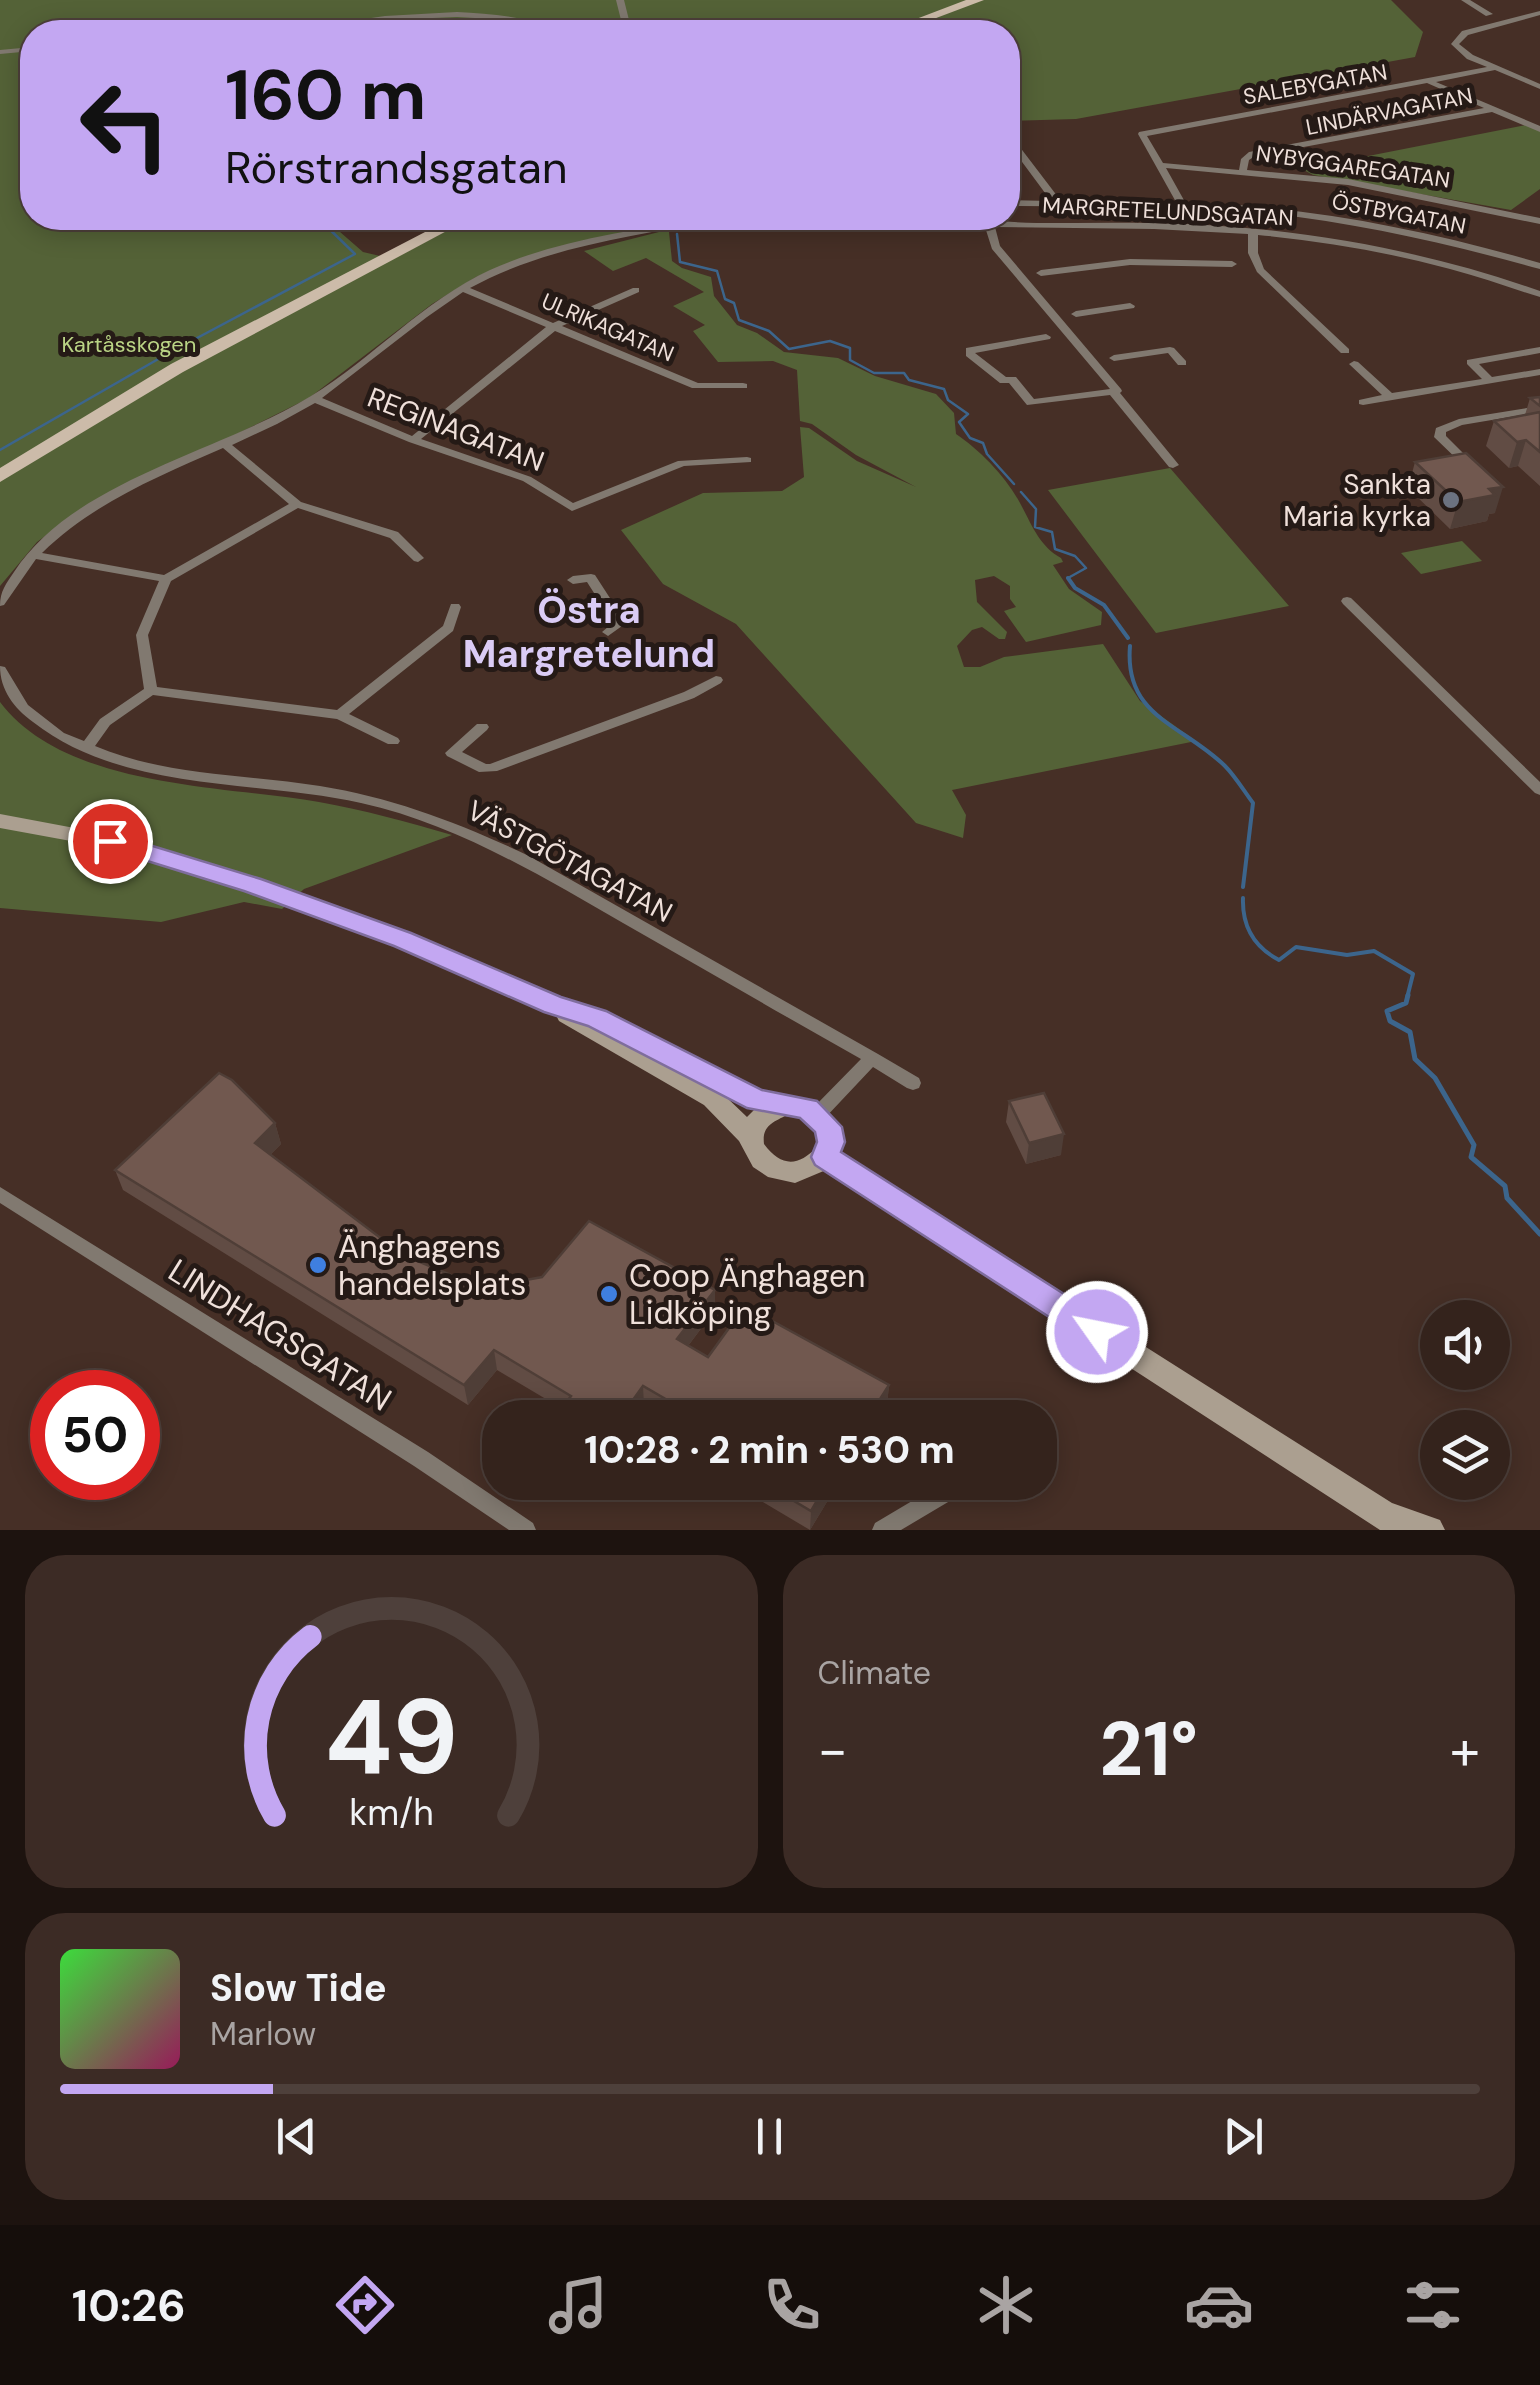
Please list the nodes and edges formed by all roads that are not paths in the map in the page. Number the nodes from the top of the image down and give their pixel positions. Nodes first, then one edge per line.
1 (978, 0) edge
2 (1464, 0) edge
3 (1540, 13) edge
4 (1489, 14) dead end
5 (352, 20) edge
6 (523, 20) edge
7 (922, 20) edge
8 (1495, 68) junction
9 (1430, 81) junction
10 (1540, 86) edge
11 (1494, 109) junction
12 (1540, 129) edge
13 (1020, 153) edge
14 (1158, 165) junction
15 (1244, 170) junction
16 (1020, 203) edge
17 (1058, 204) junction
18 (1183, 206) junction
19 (1540, 221) edge
20 (1020, 224) edge
21 (1192, 227) junction
22 (440, 230) edge
23 (656, 230) edge
24 (990, 230) edge
25 (1253, 232) junction
26 (1232, 264) dead end
27 (1540, 266) edge
28 (1041, 273) dead end
29 (461, 288) junction
30 (636, 290) dead end
31 (1540, 294) edge
32 (1130, 306) dead end
33 (1076, 314) dead end
34 (554, 326) junction
35 (1046, 337) dead end
36 (1345, 352) dead end
37 (1538, 353) edge
38 (1114, 358) dead end
39 (1182, 363) dead end
40 (1354, 364) dead end
41 (1540, 372) edge
42 (1490, 381) junction
43 (743, 386) dead end
44 (1113, 390) junction
45 (1390, 398) junction
46 (314, 399) junction
47 (1363, 402) dead end
48 (1540, 409) edge
49 (413, 440) junction
50 (225, 444) junction
51 (747, 460) dead end
52 (1173, 464) dead end
53 (0, 476) edge
54 (1481, 477) edge
55 (297, 504) junction
56 (34, 555) junction
57 (418, 558) dead end
58 (166, 579) junction
59 (573, 580) dead end
60 (1346, 601) dead end
61 (0, 602) edge
62 (455, 606) dead end
63 (608, 632) dead end
64 (0, 670) edge
65 (716, 680) dead end
66 (151, 690) junction
67 (340, 714) junction
68 (482, 727) dead end
69 (393, 741) dead end
70 (86, 748) junction
71 (1540, 790) edge
72 (0, 820) edge
73 (554, 1005) junction
74 (872, 1058) junction
75 (913, 1084) dead end
76 (783, 1106) junction
77 (818, 1114) junction
78 (750, 1136) junction
79 (825, 1157) junction
80 (0, 1194) edge
81 (933, 1500) edge
82 (1393, 1522) edge
83 (526, 1530) edge
84 (882, 1530) edge
85 (1430, 1530) edge

1 - 7 main road
2 - 4 street
3 - 8 street
5 - 6 street
8 - 9 street, SALEBYGATAN
8 - 10 street
9 - 11 street
9 - 14 street, SALEBYGATAN
11 - 12 street
11 - 15 street, LINDÄRVAGATAN
13 - 17 street
14 - 15 street, NYBYGGAREGATAN
14 - 18 street
15 - 19 street, NYBYGGAREGATAN
16 - 17 street, ÖSTBYGATAN
17 - 18 street, ÖSTBYGATAN
18 - 21 street
18 - 27 street, ÖSTBYGATAN
20 - 21 street, MARGRETELUNDSGATAN
21 - 25 street, MARGRETELUNDSGATAN
22 - 53 main road
23 - 29 street
24 - 44 street
25 - 31 street, MARGRETELUNDSGATAN
25 - 36 street
26 - 28 street
29 - 34 street, ULRIKAGATAN
29 - 46 street
30 - 34 street
32 - 33 street
34 - 43 street, ULRIKAGATAN
34 - 49 street
35 - 44 street
37 - 42 street
38 - 39 street
40 - 45 street
41 - 42 street
42 - 45 street
44 - 52 street
45 - 47 street
46 - 49 street, REGINAGATAN
46 - 50 street
48 - 54 street
49 - 51 street, REGINAGATAN
50 - 55 street
50 - 56 street
55 - 57 street
55 - 58 street
56 - 58 street
56 - 61 street
58 - 66 street
59 - 63 street
60 - 71 street
62 - 67 street
64 - 70 street, VÄSTGÖTAGATAN
65 - 68 street
66 - 67 street
66 - 70 street
67 - 69 street
70 - 74 street, VÄSTGÖTAGATAN
72 - 73 main road
73 - 76 main road
73 - 78 main road
74 - 75 street, VÄSTGÖTAGATAN
74 - 77 street
76 - 77 main road
76 - 78 main road
77 - 79 main road
78 - 79 main road
79 - 82 main road
80 - 83 street, LINDHAGSGATAN
81 - 84 street
82 - 85 main road

